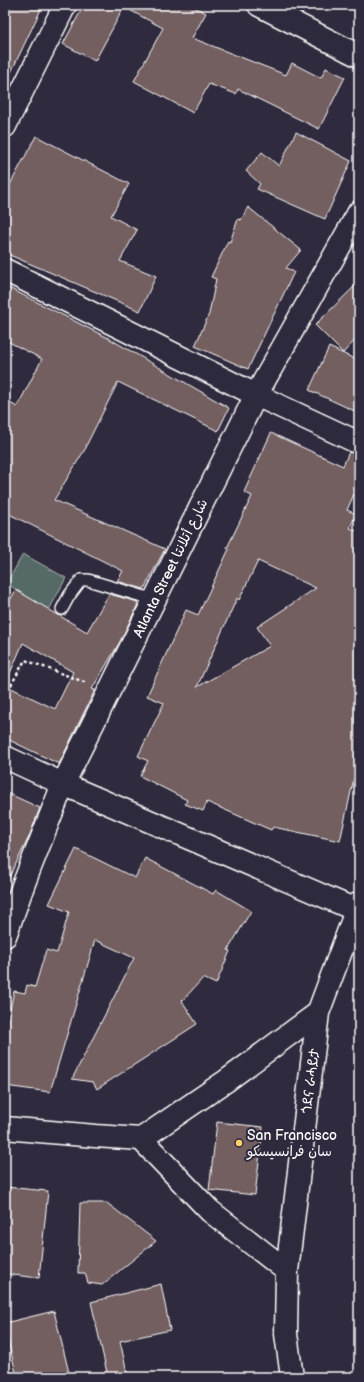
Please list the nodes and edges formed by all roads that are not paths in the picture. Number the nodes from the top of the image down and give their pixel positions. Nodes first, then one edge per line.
1 (65, 5) edge
2 (259, 5) edge
3 (359, 56) edge
4 (5, 126) edge
5 (359, 212) edge
6 (5, 270) edge
7 (256, 395) junction
8 (359, 443) edge
9 (155, 600) junction
10 (62, 609) dead end
11 (5, 757) edge
12 (63, 784) junction
13 (357, 906) edge
14 (5, 936) edge
15 (318, 1013) junction
16 (5, 1128) edge
17 (141, 1139) junction
18 (287, 1271) junction
19 (292, 1377) edge

1 - 4 street
2 - 3 street
5 - 7 street, Atlanta Street شارع أتلانتا
6 - 7 street
7 - 8 street
7 - 9 street, Atlanta Street شارع أتلانتا
9 - 10 lane
9 - 12 street, Atlanta Street شارع أتلانتا
11 - 12 street
12 - 13 street
12 - 14 street, Atlanta Street شارع أتلانتا
13 - 15 street, ጎደና ራሓይታ
15 - 17 street
15 - 18 street, ጎደና ራሓይታ
16 - 17 street
17 - 18 street
18 - 19 street, ጎደና ራሓይታ

